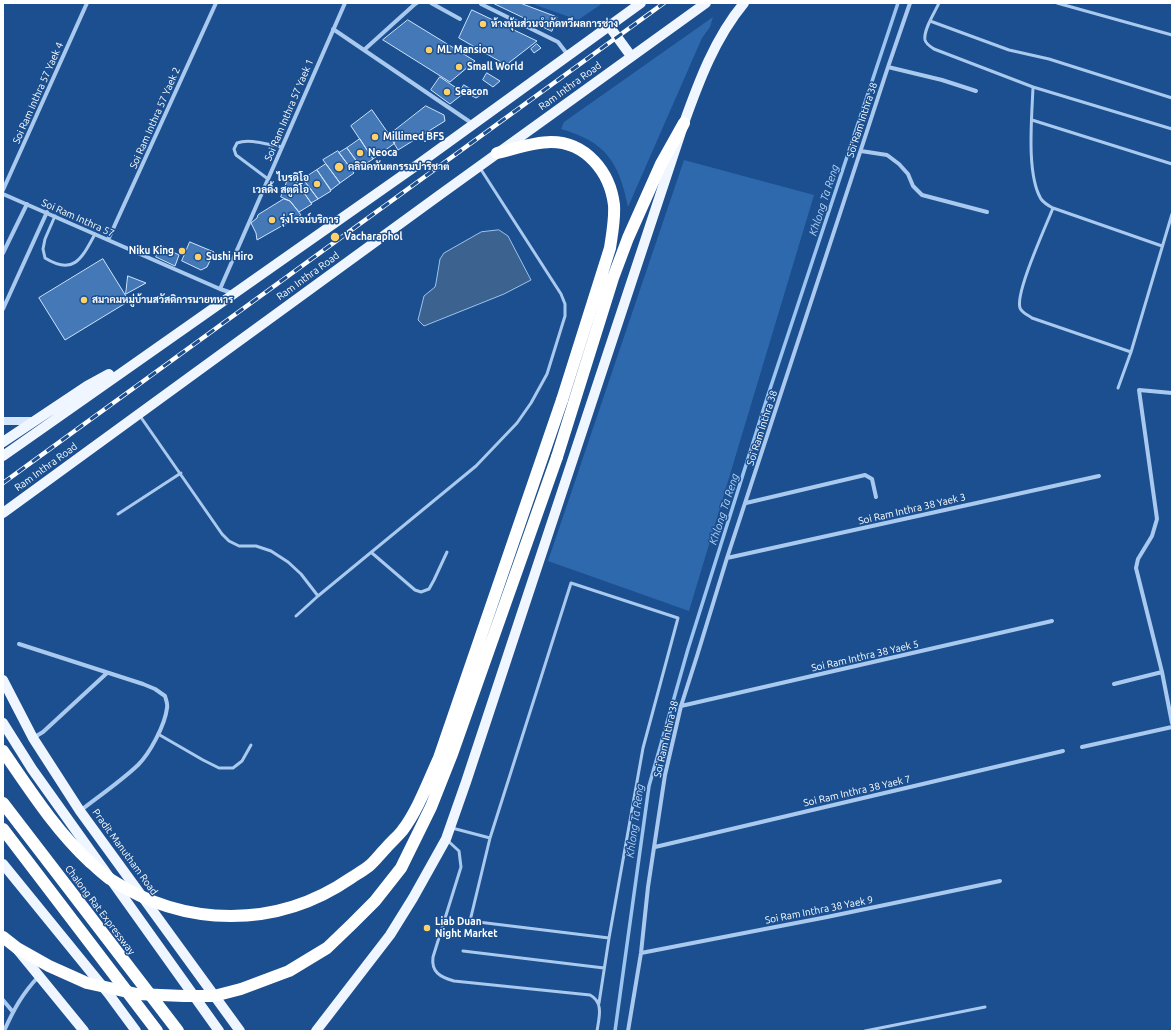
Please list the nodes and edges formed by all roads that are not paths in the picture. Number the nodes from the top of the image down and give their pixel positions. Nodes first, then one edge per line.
1 (87, 3) edge
2 (216, 3) edge
3 (345, 3) edge
4 (418, 3) edge
5 (431, 3) edge
6 (706, 3) edge
7 (744, 3) edge
8 (910, 3) edge
9 (939, 3) edge
10 (1057, 3) edge
11 (481, 4) edge
12 (638, 4) edge
13 (460, 19) dead end
14 (930, 21) junction
15 (609, 26) junction
16 (333, 29) junction
17 (1172, 35) edge
18 (364, 50) junction
19 (568, 55) junction
20 (631, 56) junction
21 (888, 67) junction
22 (1032, 87) junction
23 (976, 91) dead end
24 (1172, 98) edge
25 (1032, 120) junction
26 (684, 123) junction
27 (473, 124) junction
28 (1172, 129) edge
29 (282, 147) junction
30 (861, 151) junction
31 (497, 153) junction
32 (1172, 164) edge
33 (478, 166) junction
34 (268, 179) junction
35 (3, 190) edge
36 (3, 194) edge
37 (27, 204) junction
38 (1053, 208) junction
39 (46, 212) junction
40 (987, 212) dead end
41 (1172, 214) edge
42 (55, 216) junction
43 (95, 234) junction
44 (108, 240) junction
45 (1162, 246) junction
46 (3, 253) edge
47 (220, 290) junction
48 (234, 294) junction
49 (3, 309) edge
50 (155, 348) junction
51 (1131, 352) junction
52 (1118, 388) dead end
53 (1172, 392) edge
54 (139, 414) junction
55 (3, 421) edge
56 (34, 421) junction
57 (3, 442) edge
58 (3, 456) edge
59 (181, 473) junction
60 (1099, 476) dead end
61 (876, 497) dead end
62 (746, 503) junction
63 (16, 504) junction
64 (3, 513) edge
65 (118, 514) dead end
66 (3, 521) edge
67 (447, 552) dead end
68 (372, 554) junction
69 (727, 558) junction
70 (318, 596) junction
71 (296, 616) dead end
72 (1052, 621) dead end
73 (19, 644) dead end
74 (1162, 672) junction
75 (107, 673) junction
76 (3, 680) edge
77 (1114, 684) dead end
78 (681, 706) junction
79 (3, 723) edge
80 (1172, 723) edge
81 (1172, 727) edge
82 (158, 734) junction
83 (33, 738) junction
84 (251, 745) dead end
85 (1082, 747) dead end
86 (3, 751) edge
87 (1063, 751) dead end
88 (3, 803) edge
89 (80, 811) junction
90 (450, 827) junction
91 (3, 830) edge
92 (490, 838) junction
93 (446, 839) junction
94 (655, 847) junction
95 (3, 864) edge
96 (1000, 881) dead end
97 (3, 932) edge
98 (3, 937) edge
99 (609, 938) junction
100 (463, 951) dead end
101 (641, 953) junction
102 (604, 968) junction
103 (39, 976) junction
104 (3, 1000) edge
105 (599, 1004) junction
106 (985, 1007) dead end
107 (13, 1012) junction
108 (4, 1031) edge
109 (84, 1031) edge
110 (136, 1031) edge
111 (157, 1031) edge
112 (178, 1031) edge
113 (219, 1031) edge
114 (240, 1031) edge
115 (316, 1031) edge
116 (597, 1031) edge
117 (628, 1031) edge
118 (865, 1031) edge

1 - 35 street, Soi Ram Inthra 57 Yaek 4
2 - 44 street, Soi Ram Inthra 57 Yaek 2
3 - 16 street, Soi Ram Inthra 57 Yaek 1
4 - 18 street
5 - 13 street
6 - 20 main road, Ram Inthra Road
7 - 26 main road
8 - 21 street, Soi Ram Inthra 38
9 - 14 lane
10 - 17 lane
11 - 19 street
12 - 15 main road
14 - 22 lane
14 - 24 lane
15 - 19 main road
15 - 20 main road
16 - 18 street
16 - 29 street, Soi Ram Inthra 57 Yaek 1
18 - 27 street
19 - 27 main road
20 - 31 main road, Ram Inthra Road
21 - 23 street
21 - 30 street, Soi Ram Inthra 38
22 - 25 lane
22 - 28 lane
25 - 32 lane
25 - 38 lane
26 - 90 main road
26 - 98 highway, bridge
27 - 48 main road
29 - 34 street, Soi Ram Inthra 57 Yaek 1
29 - 34 lane
30 - 40 street
30 - 62 street, Soi Ram Inthra 38
31 - 33 main road, Ram Inthra Road
31 - 86 highway, bridge
33 - 54 main road, Ram Inthra Road
33 - 68 lane
34 - 47 street, Soi Ram Inthra 57 Yaek 1
36 - 37 street, Soi Ram Inthra 57
37 - 39 street, Soi Ram Inthra 57
37 - 46 street
38 - 45 lane
38 - 51 lane
39 - 42 street, Soi Ram Inthra 57
39 - 49 street
41 - 45 lane
42 - 43 street, Soi Ram Inthra 57
42 - 43 lane
43 - 44 street, Soi Ram Inthra 57
44 - 47 street, Soi Ram Inthra 57
45 - 51 lane
47 - 48 street, Soi Ram Inthra 57
48 - 50 main road
50 - 56 main road
50 - 58 main road
51 - 52 lane
53 - 74 street
54 - 59 lane
54 - 63 main road, Ram Inthra Road
55 - 56 main road
56 - 57 main road
59 - 65 lane
59 - 70 lane
60 - 69 street, Soi Ram Inthra 38 Yaek 3
61 - 62 street
62 - 69 street, Soi Ram Inthra 38
63 - 64 main road, Ram Inthra Road
63 - 66 main road
67 - 68 lane
68 - 70 lane
69 - 78 street, Soi Ram Inthra 38
70 - 71 lane
72 - 78 street, Soi Ram Inthra 38 Yaek 5
73 - 75 street
74 - 77 street
74 - 80 street
75 - 82 street
75 - 83 street
76 - 83 main road, Pradit Manutham Road
78 - 94 street, Soi Ram Inthra 38
79 - 113 main road, bridge
81 - 85 street
82 - 84 lane
82 - 89 street
83 - 89 main road, Pradit Manutham Road
87 - 94 street, Soi Ram Inthra 38 Yaek 7
88 - 112 highway, Chalong Rat Expressway
89 - 114 main road, Pradit Manutham Road
90 - 92 lane
90 - 93 main road
91 - 111 highway
92 - 99 lane
92 - 99 lane
93 - 105 lane
93 - 115 main road
94 - 101 street, Soi Ram Inthra 38
95 - 110 main road
96 - 101 street, Soi Ram Inthra 38 Yaek 9
97 - 103 main road
99 - 102 lane
100 - 102 lane
101 - 117 street, Soi Ram Inthra 38
102 - 105 lane
103 - 107 street
103 - 109 main road
104 - 107 street
105 - 116 lane
106 - 118 lane
107 - 108 street

